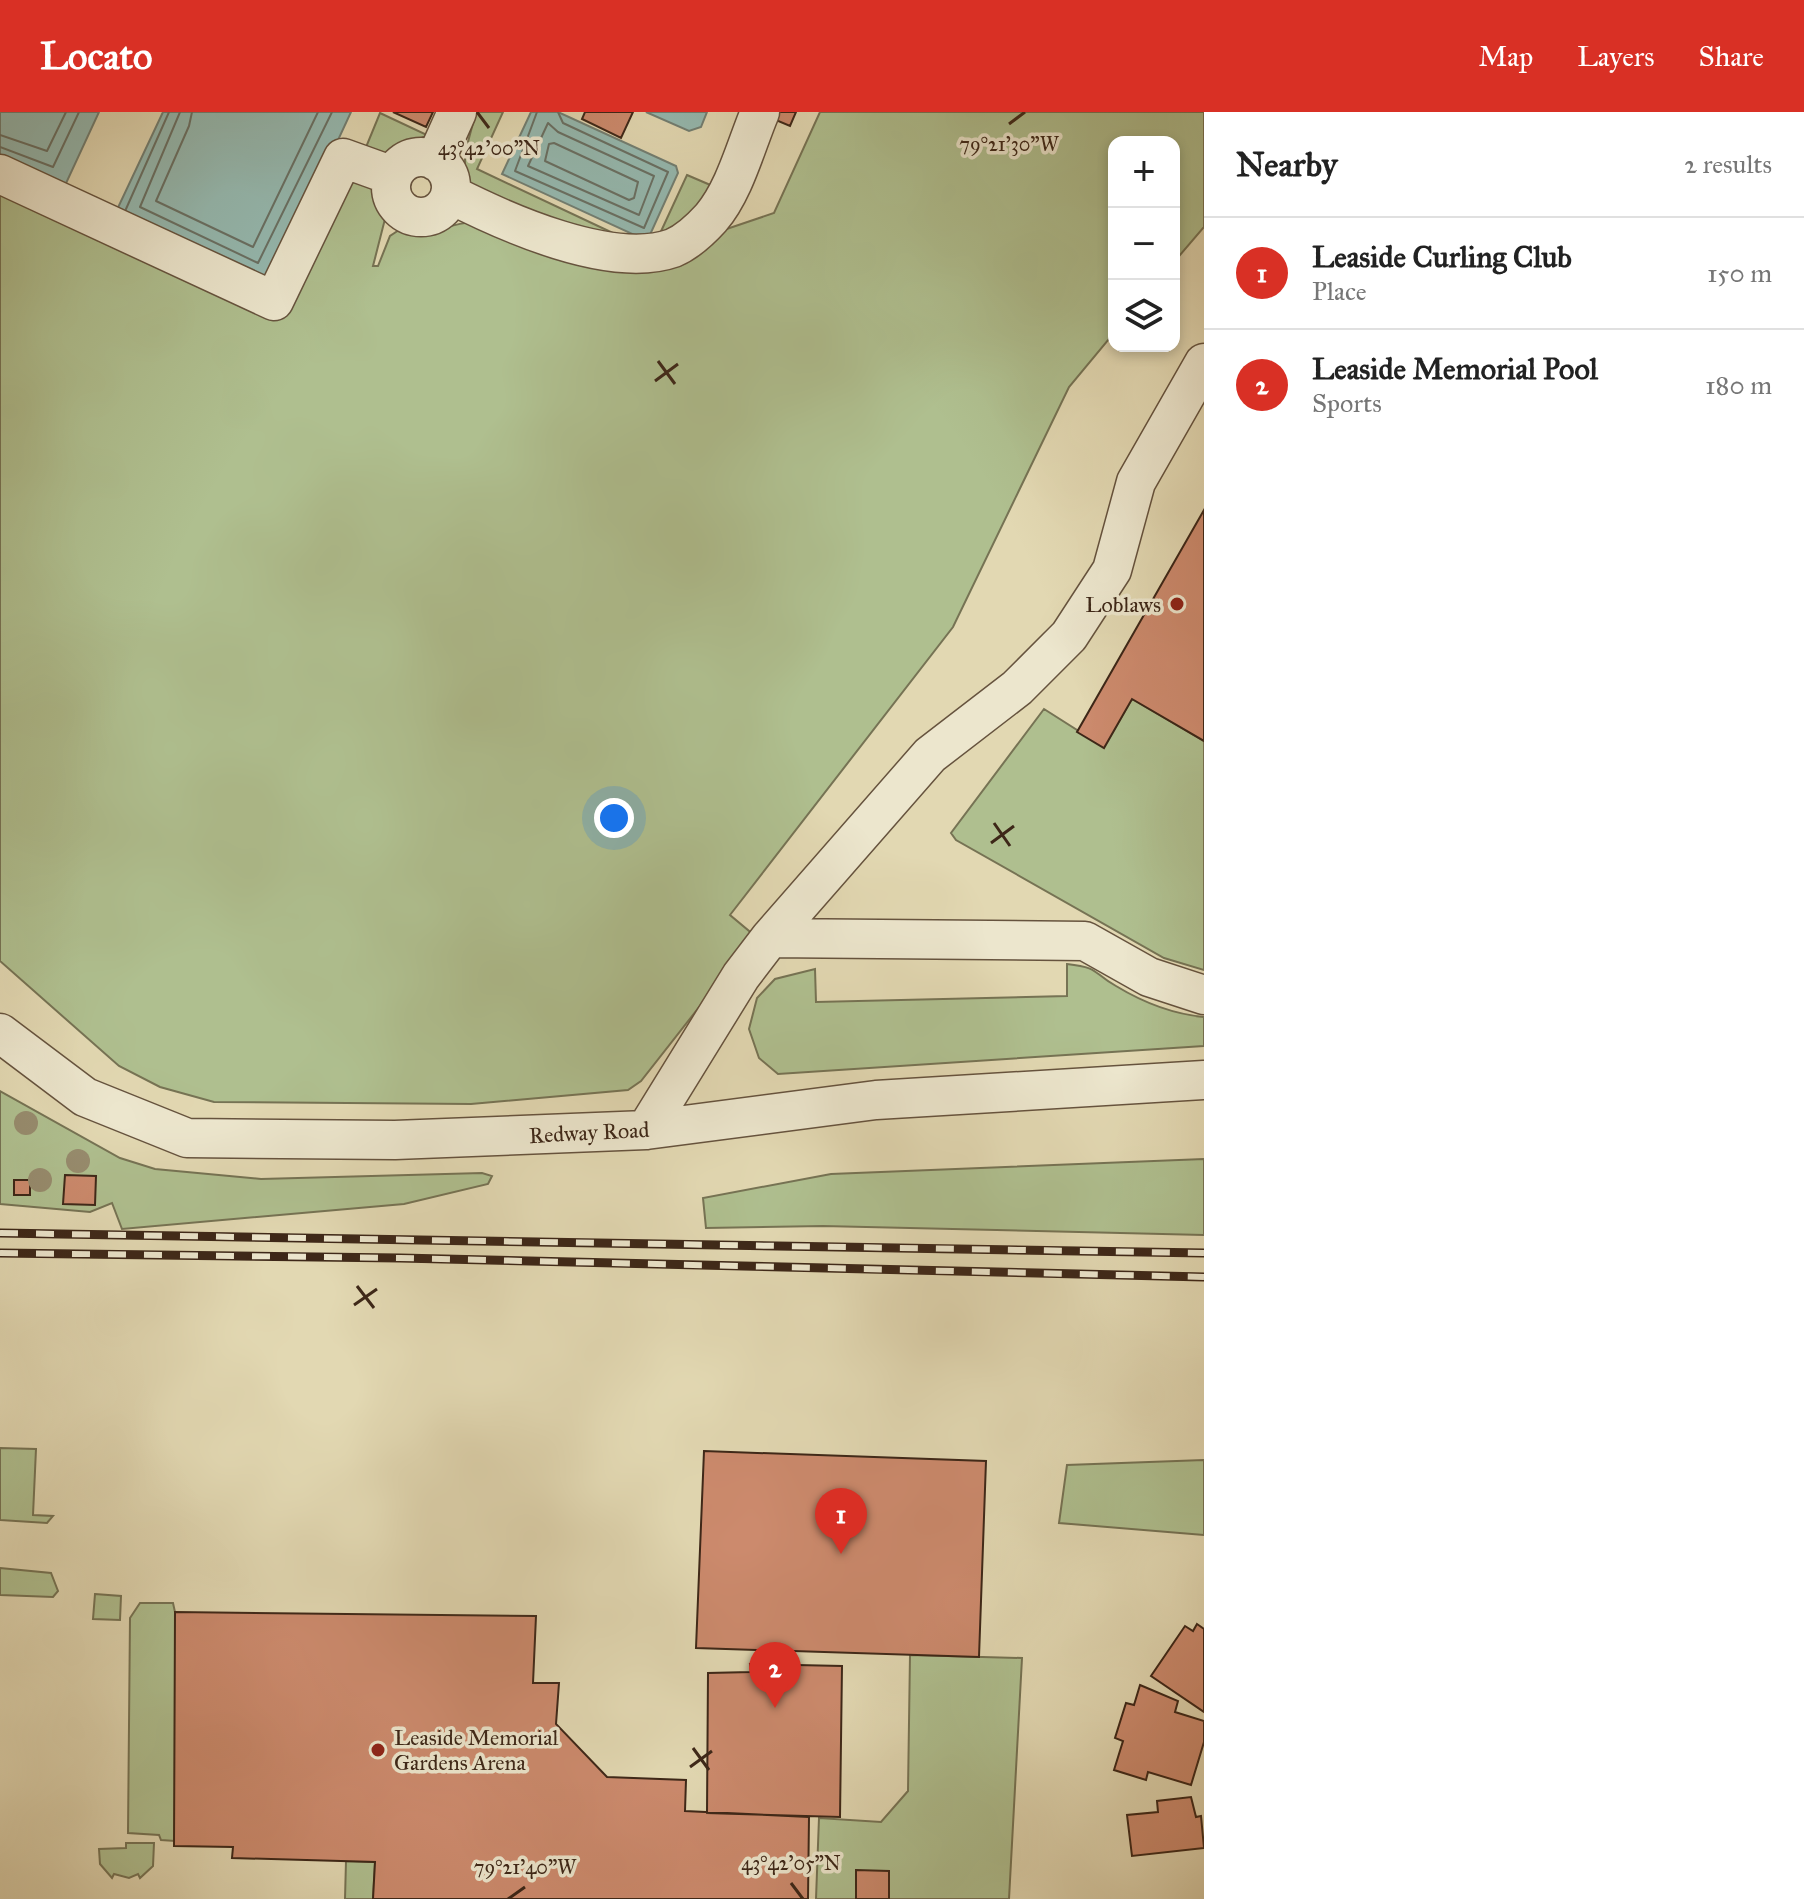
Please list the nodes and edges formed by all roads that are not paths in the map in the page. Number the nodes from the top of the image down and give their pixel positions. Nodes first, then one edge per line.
1 (457, 112) edge
2 (760, 112) edge
3 (0, 174) edge
4 (393, 176) junction
5 (442, 177) junction
6 (1204, 363) edge
7 (770, 938) junction
8 (1204, 995) edge
9 (0, 1033) edge
10 (1204, 1080) edge
11 (646, 1130) junction

1 - 5 street
2 - 5 street
3 - 4 street
4 - 5 street
4 - 5 street
6 - 7 street
7 - 8 street
7 - 11 street
9 - 11 street, Redway Road
10 - 11 street, Redway Road

